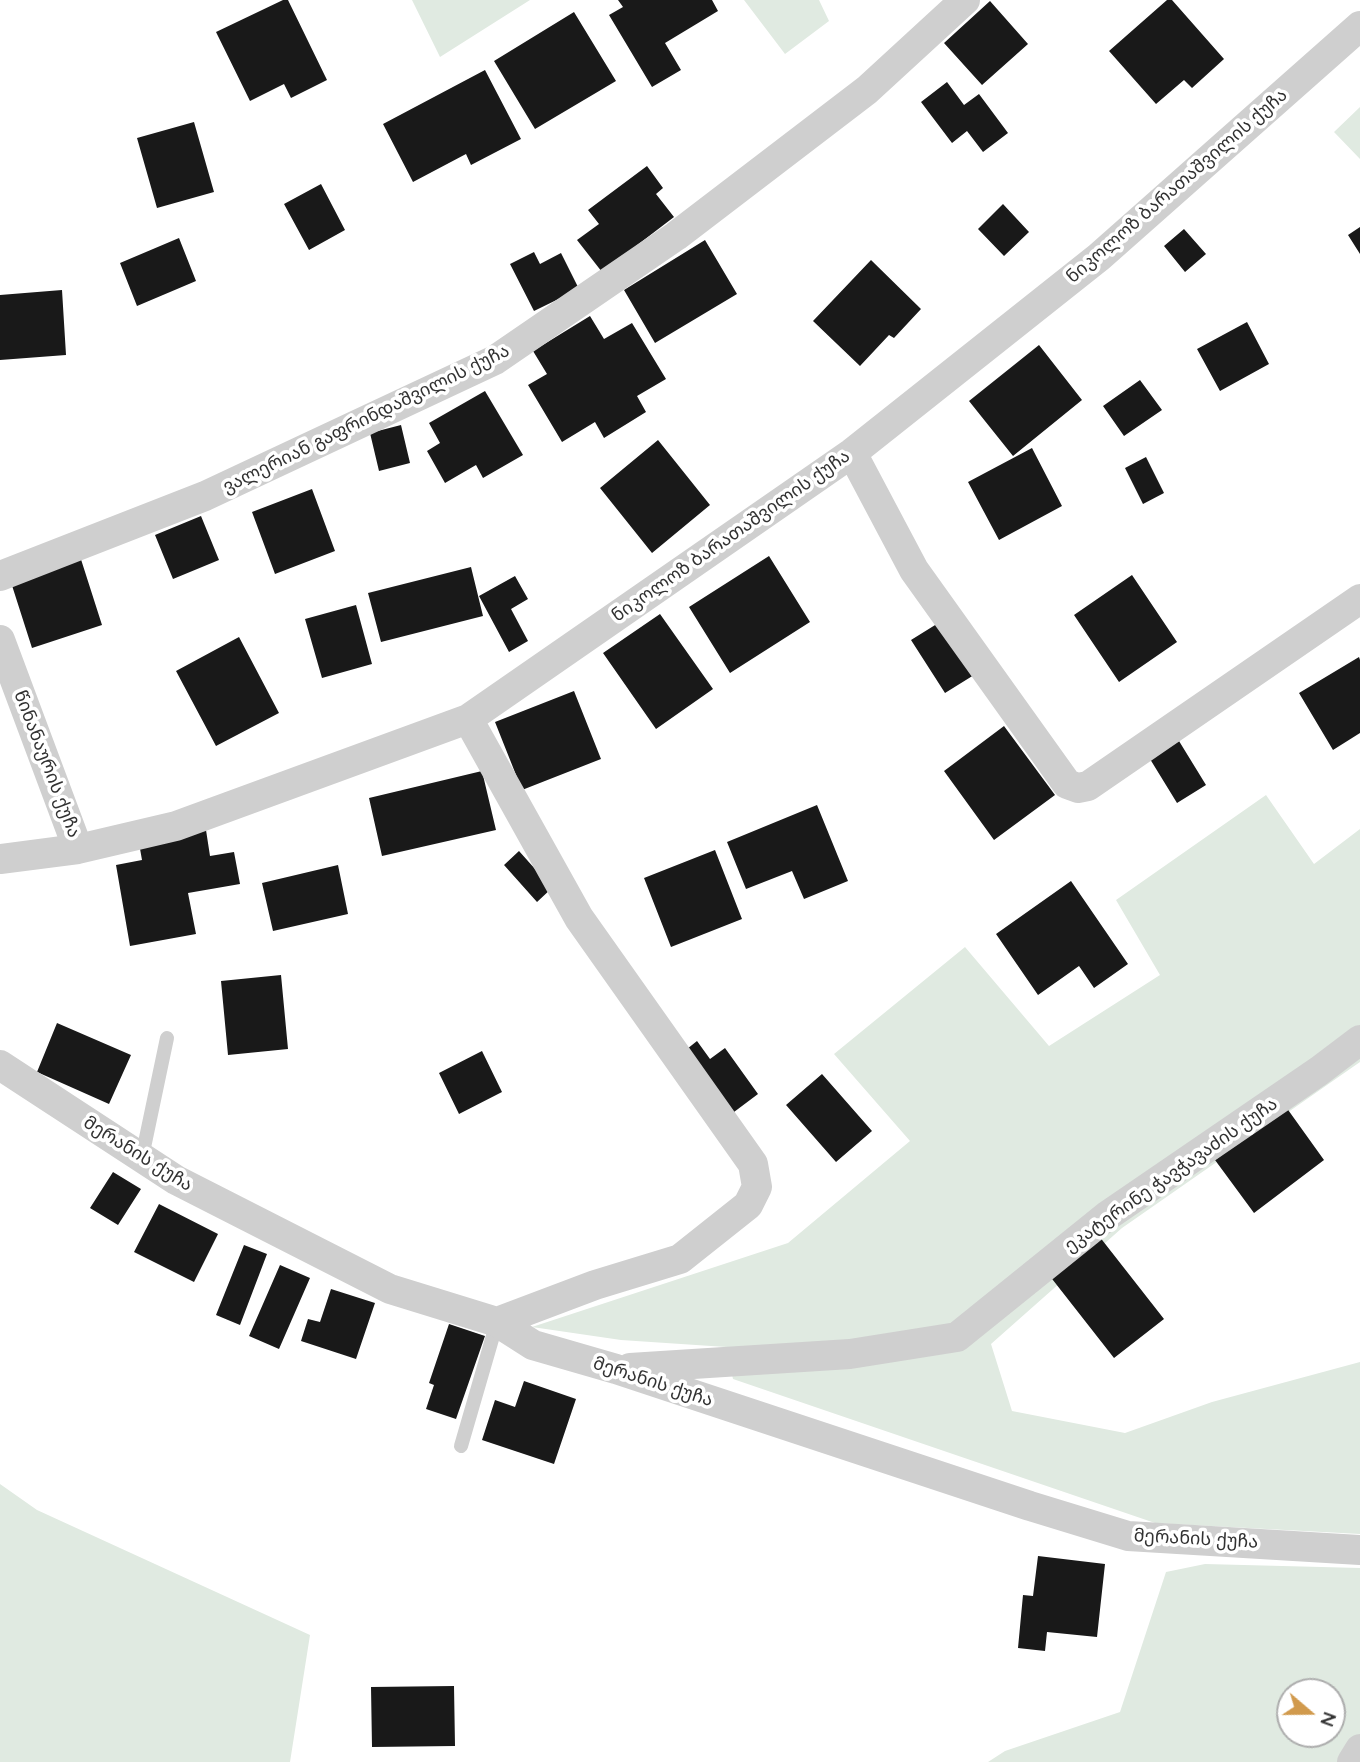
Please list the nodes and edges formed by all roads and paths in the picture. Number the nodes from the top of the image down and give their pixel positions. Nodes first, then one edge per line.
1 (965, 0) edge
2 (1360, 26) edge
3 (852, 453) junction
4 (0, 576) edge
5 (1360, 599) edge
6 (0, 640) edge
7 (468, 719) junction
8 (78, 849) junction
9 (0, 859) edge
10 (167, 1038) dead end
11 (1360, 1040) edge
12 (0, 1065) edge
13 (142, 1157) junction
14 (496, 1322) junction
15 (616, 1369) junction
16 (461, 1446) dead end
17 (1360, 1550) edge
18 (1360, 1749) edge
19 (1352, 1762) edge

1 - 4 street, ვალერიან გაფრინდაშვილის ქუჩა
2 - 3 street, ნიკოლოზ ბარათაშვილის ქუჩა
3 - 5 street
3 - 7 street, ნიკოლოზ ბარათაშვილის ქუჩა
6 - 8 street, წინანაურის ქუჩა
7 - 8 street, ნიკოლოზ ბარათაშვილის ქუჩა
7 - 14 street
8 - 9 street, ნიკოლოზ ბარათაშვილის ქუჩა
10 - 13 lane
11 - 15 street, ეკატერინე ჭავჭავაძის ქუჩა
12 - 13 street, მერანის ქუჩა
13 - 14 street, მერანის ქუჩა
14 - 15 street, მერანის ქუჩა
14 - 16 lane
15 - 17 street, მერანის ქუჩა
18 - 19 street

